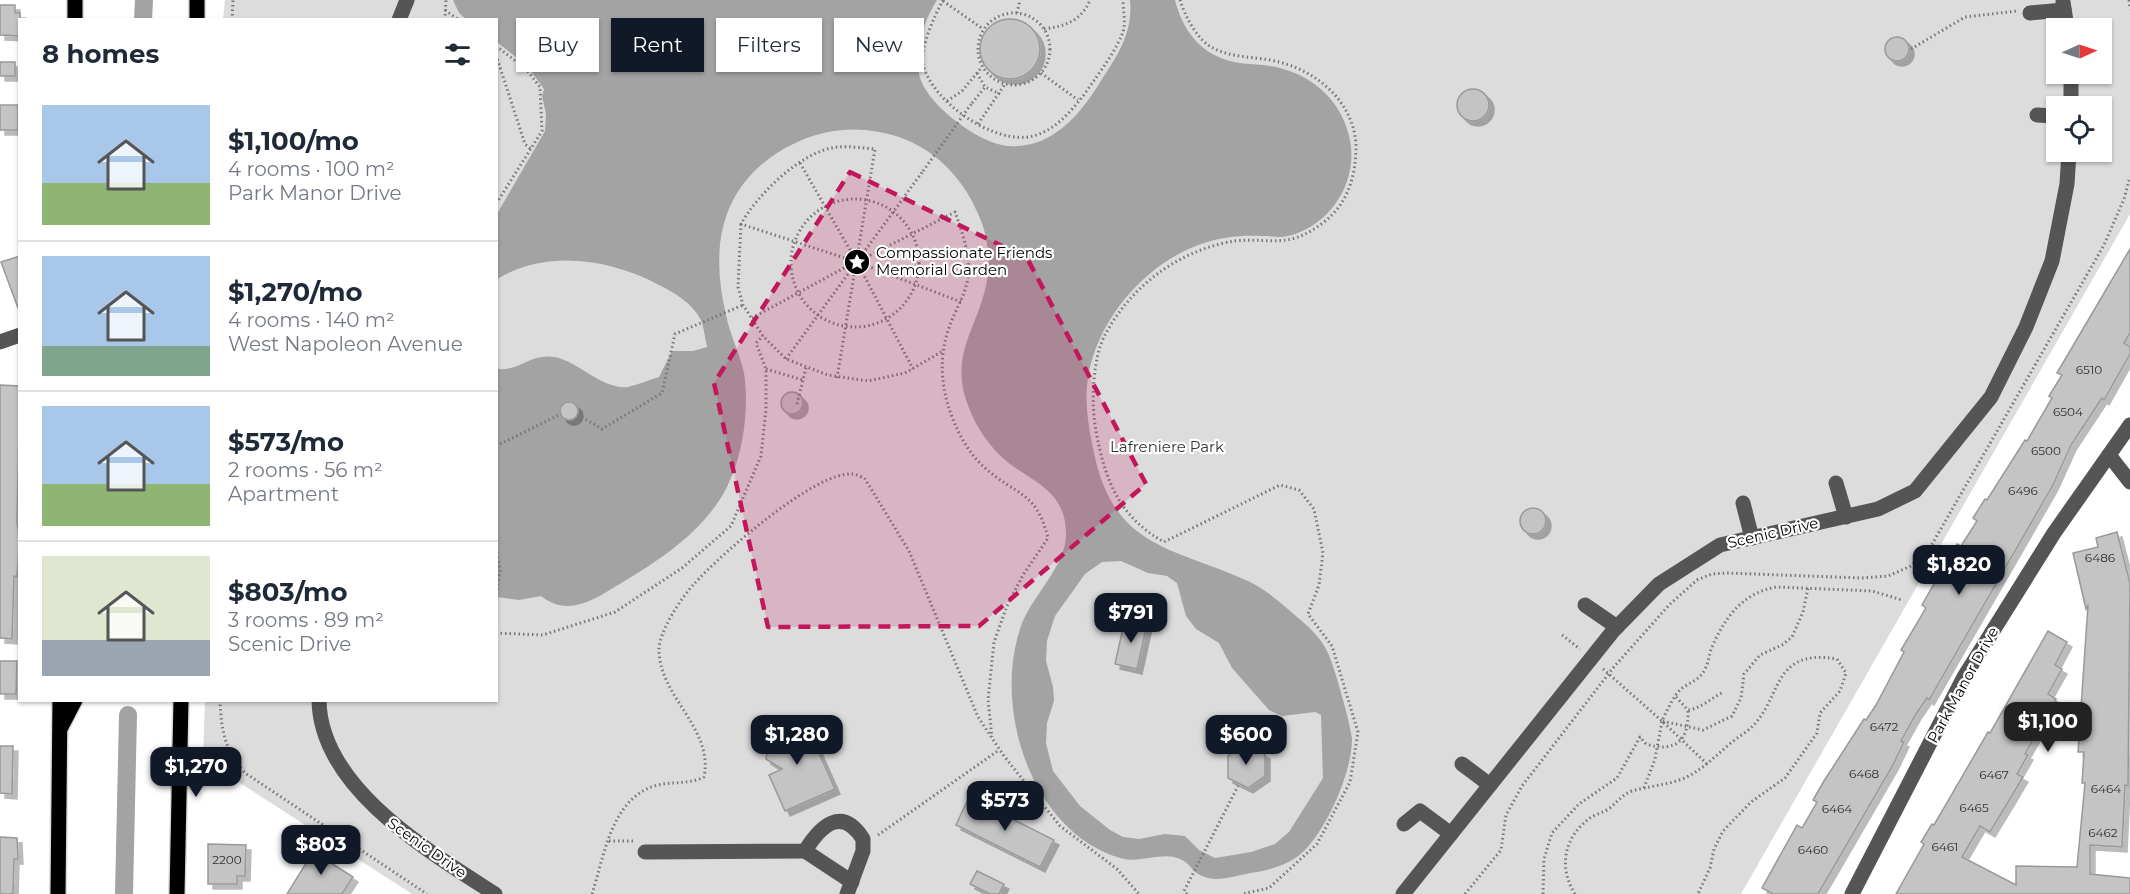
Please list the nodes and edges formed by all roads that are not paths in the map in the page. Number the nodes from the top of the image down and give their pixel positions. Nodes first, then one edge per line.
1 (75, 0) edge
2 (198, 0) edge
3 (407, 0) edge
4 (2063, 5) edge
5 (2030, 13) road end
6 (75, 18) edge
7 (197, 18) edge
8 (400, 18) edge
9 (2037, 115) dead end
10 (2046, 115) edge
11 (2068, 162) edge
12 (18, 336) edge
13 (0, 342) edge
14 (2130, 424) edge
15 (2109, 454) junction
16 (2130, 482) edge
17 (1836, 483) dead end
18 (1743, 503) dead end
19 (1846, 517) junction
20 (1752, 538) junction
21 (1585, 605) dead end
22 (1617, 627) junction
23 (60, 702) edge
24 (74, 702) edge
25 (181, 702) edge
26 (318, 702) edge
27 (59, 730) junction
28 (1462, 764) dead end
29 (1490, 785) junction
30 (1404, 825) dead end
31 (1451, 834) junction
32 (806, 851) junction
33 (645, 852) dead end
34 (849, 888) edge
35 (58, 894) edge
36 (177, 894) edge
37 (495, 894) edge
38 (1403, 894) edge
39 (1852, 894) edge

1 - 6 main road
2 - 7 main road
3 - 8 street
4 - 5 street
9 - 10 street
11 - 19 street, Scenic Drive
12 - 13 street
14 - 15 street, Park Manor Drive
15 - 16 street
15 - 39 street, Park Manor Drive
17 - 19 street
18 - 20 street
19 - 20 street, Scenic Drive
20 - 22 street, Scenic Drive
21 - 22 street
22 - 29 street, Scenic Drive
23 - 27 main road
24 - 27 main road
25 - 36 main road
26 - 37 street, Scenic Drive
27 - 35 main road
28 - 29 street
29 - 31 street, Scenic Drive
30 - 31 street
31 - 38 street, Scenic Drive
32 - 33 street
32 - 34 street
32 - 34 street

